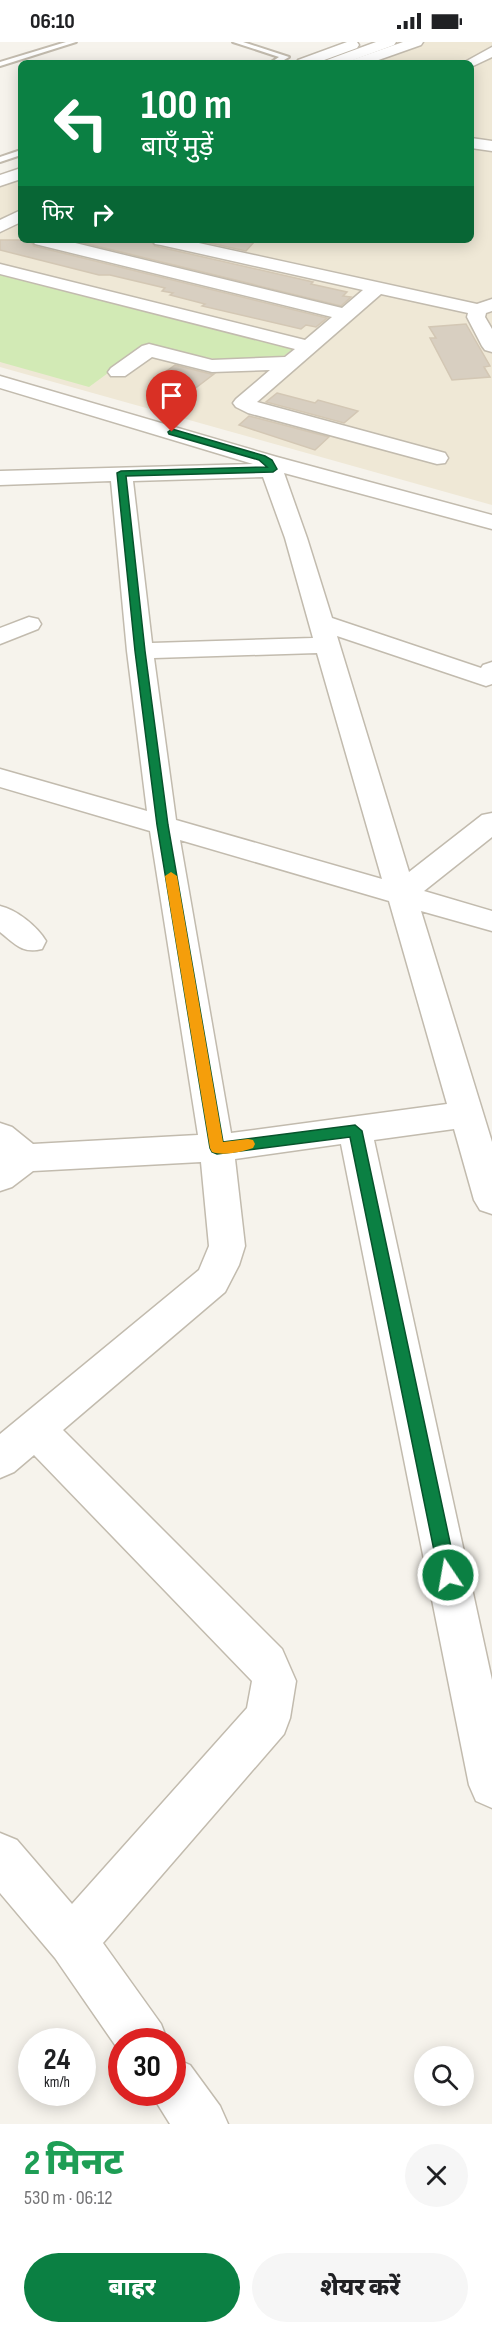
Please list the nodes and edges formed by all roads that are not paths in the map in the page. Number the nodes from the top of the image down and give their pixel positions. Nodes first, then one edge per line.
1 (73, 42) edge
2 (236, 42) edge
3 (359, 42) edge
4 (388, 42) edge
5 (416, 42) edge
6 (492, 51) edge
7 (280, 60) edge
8 (311, 60) edge
9 (340, 60) edge
10 (365, 60) edge
11 (474, 61) edge
12 (0, 64) edge
13 (474, 143) edge
14 (492, 146) edge
15 (18, 154) edge
16 (0, 160) edge
17 (18, 166) edge
18 (0, 173) edge
19 (18, 174) edge
20 (0, 180) edge
21 (18, 217) edge
22 (0, 229) edge
23 (18, 234) edge
24 (53, 243) edge
25 (174, 243) edge
26 (192, 247) junction
27 (0, 269) edge
28 (163, 270) junction
29 (377, 288) junction
30 (122, 300) junction
31 (485, 308) edge
32 (345, 314) junction
33 (308, 346) junction
34 (492, 346) edge
35 (287, 363) junction
36 (118, 372) dead end
37 (0, 382) edge
38 (437, 458) dead end
39 (271, 465) junction
40 (121, 473) junction
41 (0, 478) edge
42 (492, 522) edge
43 (29, 624) dead end
44 (325, 633) junction
45 (0, 637) edge
46 (140, 651) junction
47 (490, 676) edge
48 (0, 778) edge
49 (492, 822) edge
50 (163, 825) junction
51 (401, 894) junction
52 (0, 916) edge
53 (489, 916) edge
54 (31, 941) dead end
55 (467, 1114) junction
56 (355, 1131) junction
57 (0, 1136) edge
58 (217, 1148) junction
59 (13, 1168) edge
60 (492, 1200) edge
61 (36, 1430) junction
62 (0, 1459) edge
63 (492, 1785) edge
64 (0, 1857) edge
65 (72, 1941) junction
66 (133, 2028) edge
67 (186, 2102) edge
68 (202, 2124) edge

1 - 12 lane
2 - 7 lane
3 - 8 street
4 - 9 street
5 - 10 street
6 - 11 street
13 - 14 street
15 - 16 lane
17 - 18 street
19 - 20 street
21 - 22 street
22 - 23 street
24 - 28 street
25 - 26 street
26 - 28 street
26 - 29 street
27 - 30 street
28 - 30 street
28 - 32 street
29 - 31 street
29 - 32 street
30 - 33 street
31 - 34 street
32 - 33 street
33 - 35 street
35 - 36 street
35 - 38 street
37 - 39 street
39 - 40 street
39 - 42 street
39 - 44 street
40 - 41 street
40 - 46 street
43 - 45 street
44 - 46 street
44 - 47 street
44 - 51 street
46 - 50 street
48 - 50 street
49 - 51 street
50 - 51 street
50 - 58 street
51 - 53 street
51 - 55 street
52 - 54 street
55 - 56 street
55 - 60 street
56 - 58 street
56 - 63 street
57 - 59 street
58 - 59 street
58 - 61 street
61 - 62 street
61 - 65 street
64 - 65 street
65 - 66 street
67 - 68 street

